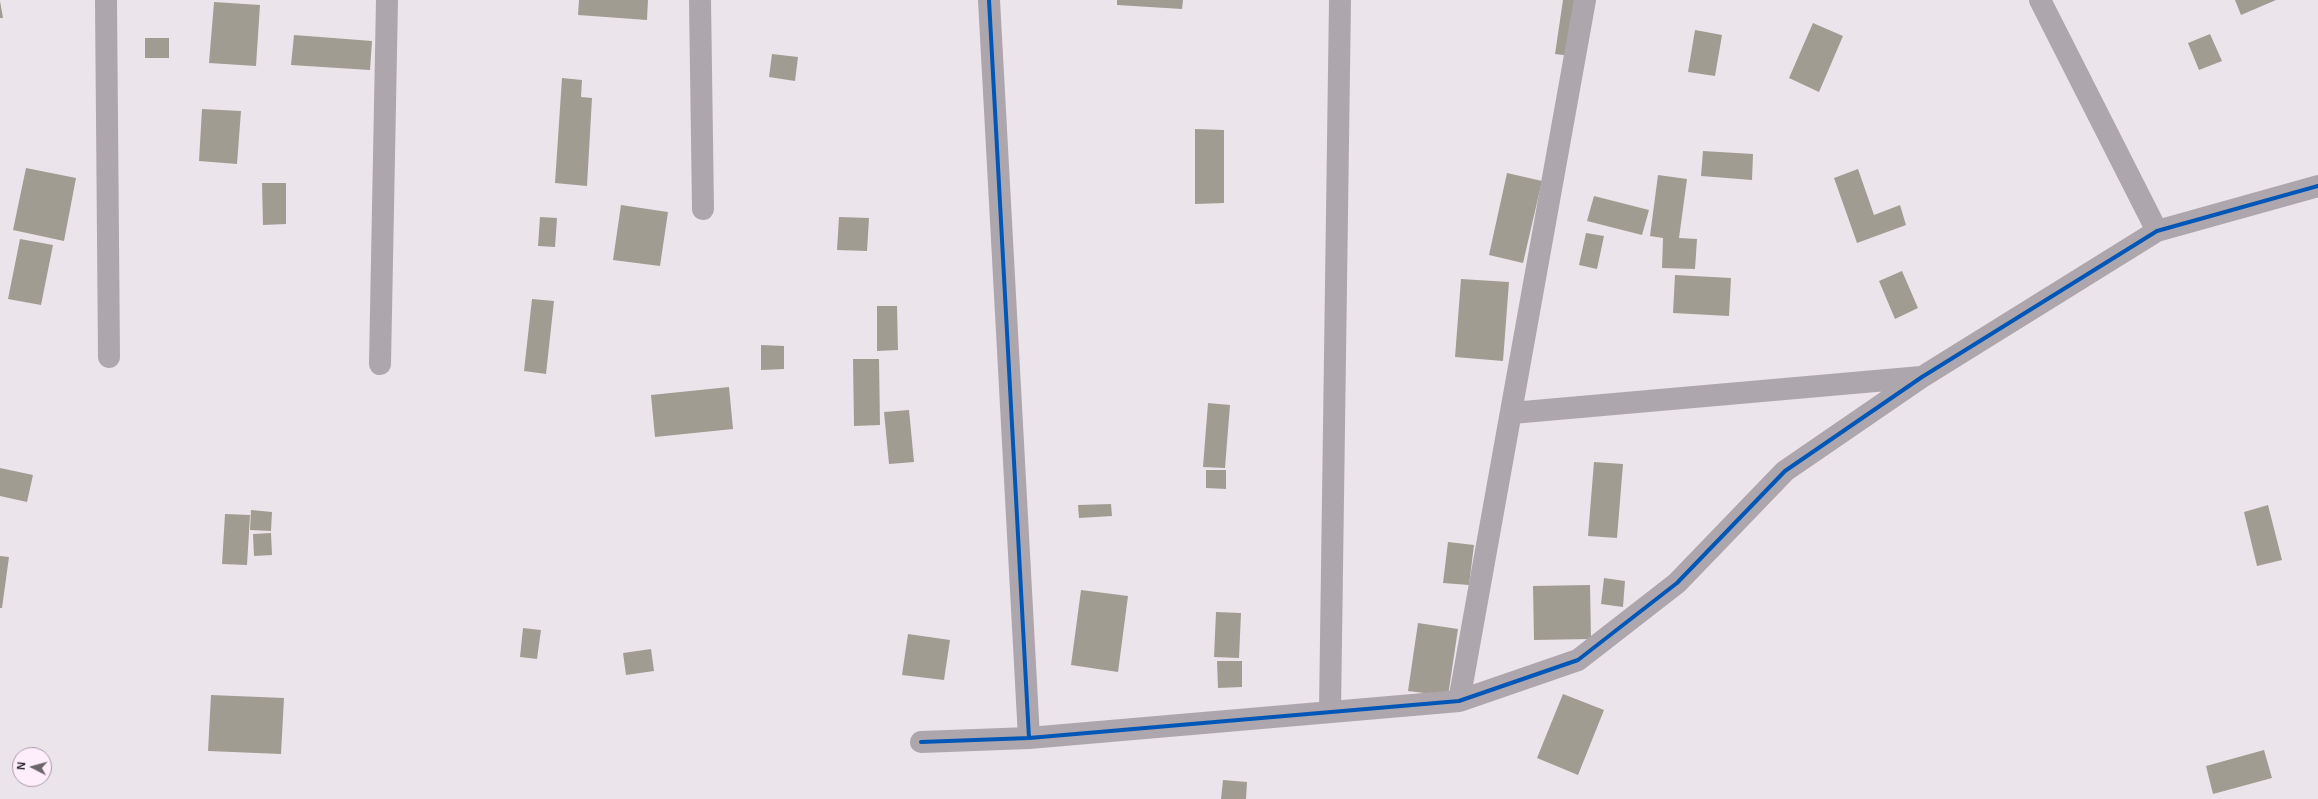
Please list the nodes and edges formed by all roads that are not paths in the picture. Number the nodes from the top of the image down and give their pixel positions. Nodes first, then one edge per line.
1 (106, 0) edge
2 (386, 0) edge
3 (700, 0) edge
4 (990, 0) edge
5 (1340, 0) edge
6 (1586, 0) edge
7 (2040, 0) edge
8 (2318, 186) edge
9 (703, 209) dead end
10 (2157, 232) junction
11 (109, 357) dead end
12 (380, 364) dead end
13 (1922, 377) junction
14 (1512, 413) junction
15 (1458, 701) junction
16 (1330, 711) junction
17 (1029, 738) junction
18 (921, 742) dead end

1 - 11 street
2 - 12 street
3 - 9 street
4 - 17 street
5 - 16 street
6 - 14 street
7 - 10 street
8 - 10 street
10 - 13 street
13 - 14 street
13 - 15 street
14 - 15 street
15 - 16 street
16 - 17 street
17 - 18 street

